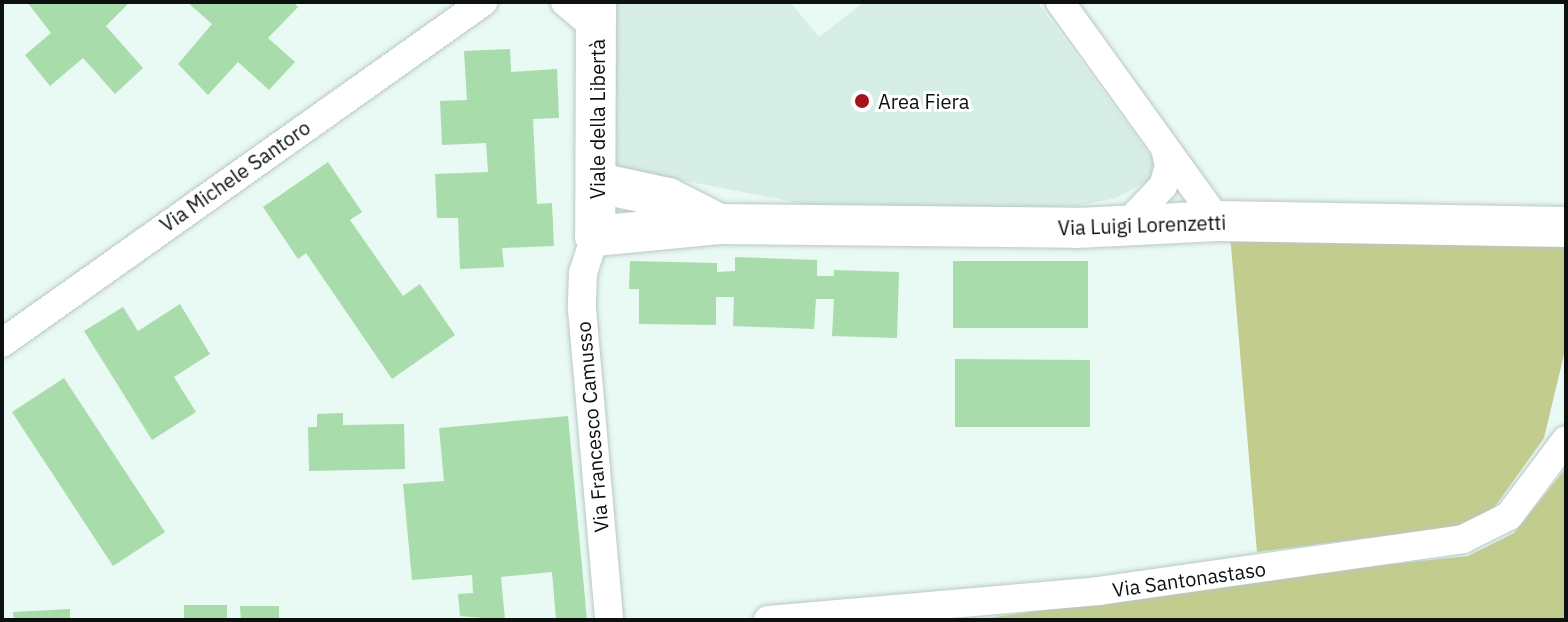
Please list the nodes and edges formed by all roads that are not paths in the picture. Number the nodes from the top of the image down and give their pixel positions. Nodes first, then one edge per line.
1 (498, 2) edge
2 (565, 2) edge
3 (1060, 2) edge
4 (475, 5) edge
5 (596, 16) edge
6 (1165, 149) junction
7 (599, 183) junction
8 (1218, 221) junction
9 (719, 224) junction
10 (1125, 226) junction
11 (1566, 227) edge
12 (595, 236) junction
13 (2, 343) edge
14 (1566, 440) edge
15 (609, 620) edge
16 (768, 620) edge

1 - 4 street, Via Michele Santoro
2 - 5 street
3 - 6 street
4 - 13 street, Via Michele Santoro
5 - 7 street, Viale della Libertà
6 - 8 street
6 - 10 street
7 - 9 street
7 - 12 street, Viale della Libertà
8 - 10 street, Via Luigi Lorenzetti
8 - 11 street, Via Luigi Lorenzetti
9 - 10 street, Via Luigi Lorenzetti
9 - 12 street, Via Luigi Lorenzetti
12 - 15 street, Via Francesco Camusso
14 - 16 street, Via Santonastaso

